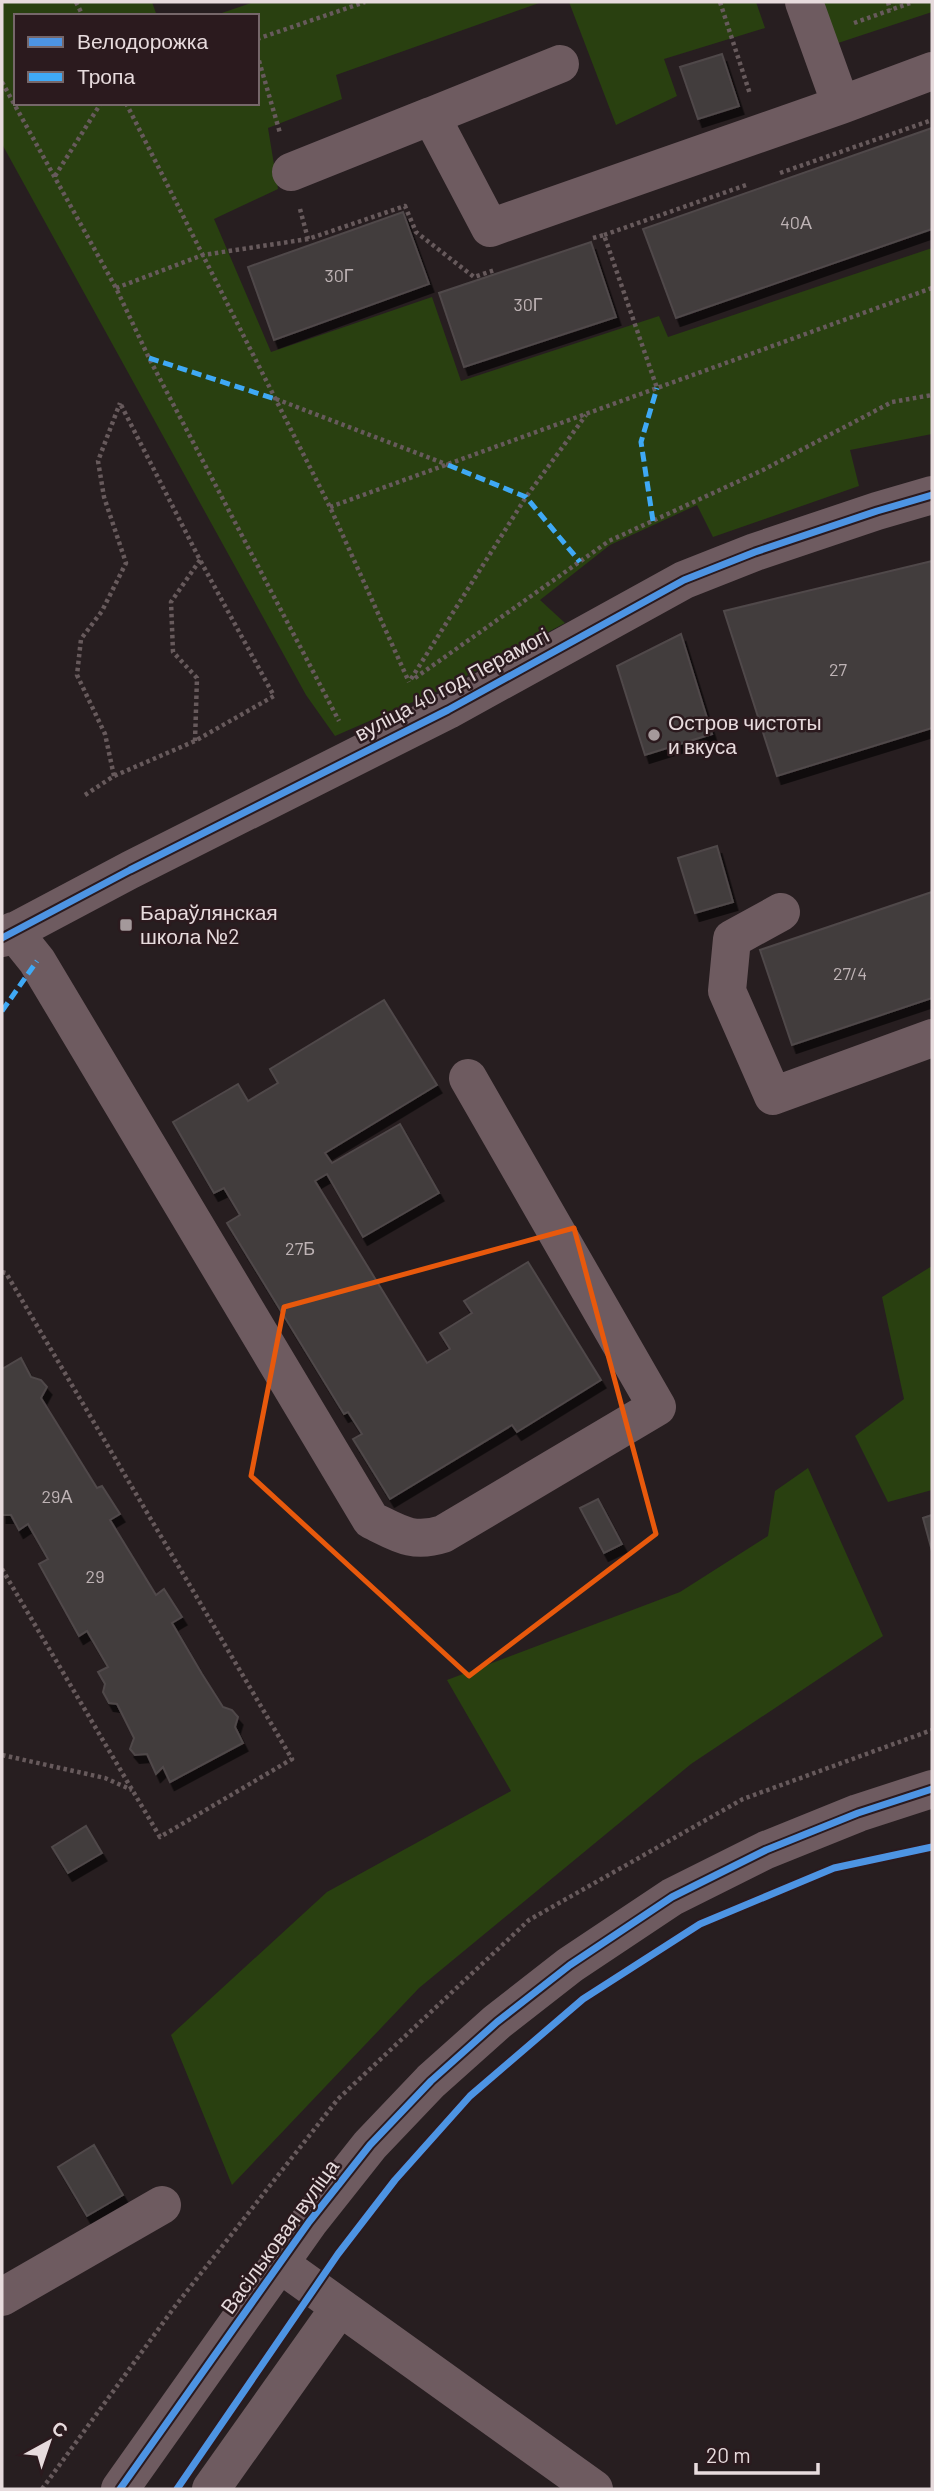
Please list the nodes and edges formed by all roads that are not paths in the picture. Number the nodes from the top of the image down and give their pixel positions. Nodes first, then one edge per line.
1 (804, 2) edge
2 (560, 64) dead end
3 (932, 71) edge
4 (841, 105) junction
5 (431, 116) junction
6 (291, 172) dead end
7 (932, 495) edge
8 (781, 912) dead end
9 (8, 934) edge
10 (932, 1038) edge
11 (468, 1078) dead end
12 (932, 1789) edge
13 (162, 2205) dead end
14 (280, 2263) junction
15 (2, 2297) edge
16 (340, 2307) junction
17 (120, 2489) edge
18 (211, 2489) edge
19 (594, 2489) edge

1 - 4 street
2 - 5 street
3 - 4 street
4 - 5 street
5 - 6 street
7 - 9 street, вуліца 40 год Перамогі
8 - 10 street
9 - 11 street
12 - 14 street, Васільковая вуліца
13 - 15 street
14 - 16 street
14 - 17 street, Васільковая вуліца
16 - 18 street
16 - 19 street

